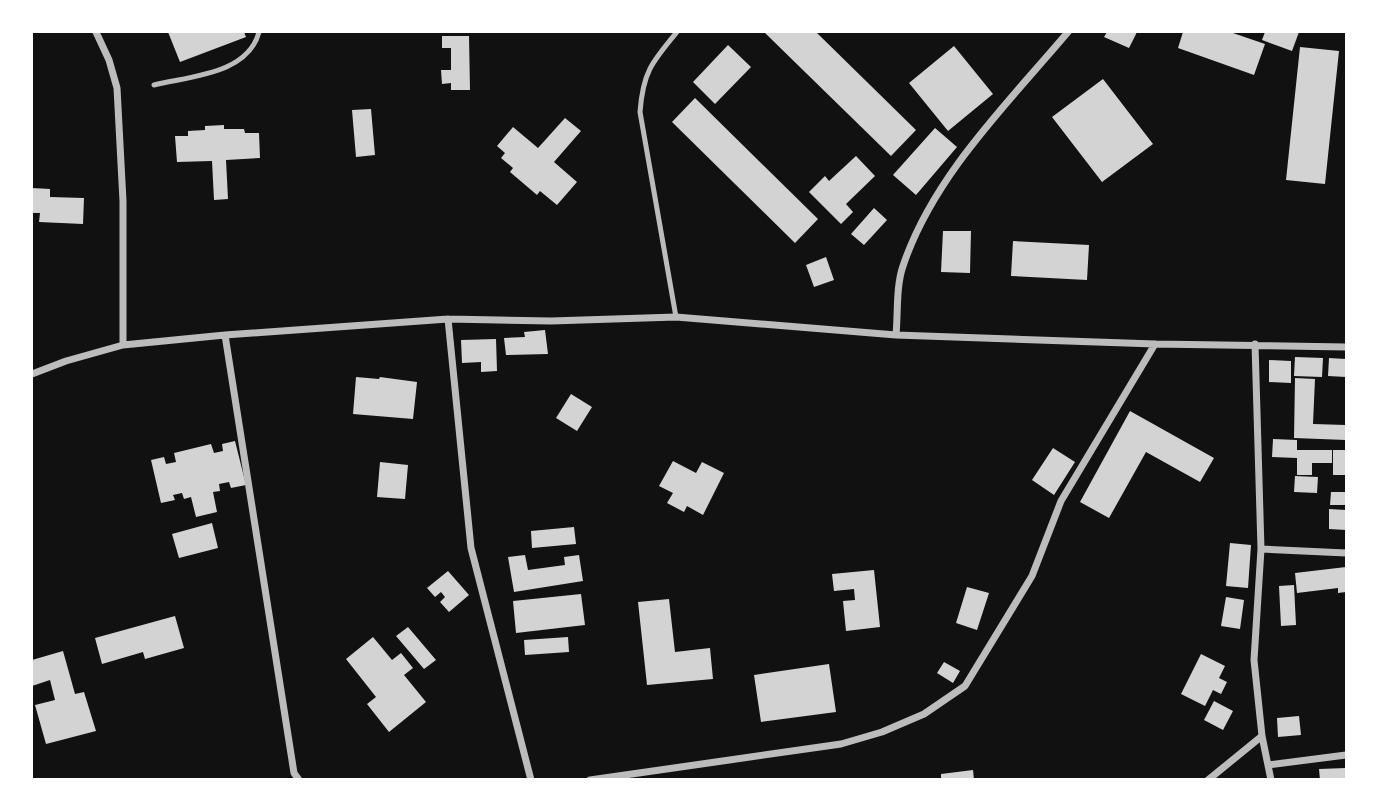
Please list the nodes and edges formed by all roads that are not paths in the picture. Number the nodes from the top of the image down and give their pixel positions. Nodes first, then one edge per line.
1 (96, 32) edge
2 (259, 32) edge
3 (677, 32) edge
4 (1068, 32) edge
5 (154, 85) dead end
6 (676, 317) junction
7 (448, 319) junction
8 (225, 335) junction
9 (896, 335) junction
10 (1155, 344) junction
11 (1255, 344) junction
12 (123, 345) junction
13 (1346, 347) edge
14 (32, 374) edge
15 (1261, 549) junction
16 (1346, 553) edge
17 (1262, 736) junction
18 (1346, 755) edge
19 (1268, 765) junction
20 (299, 779) edge
21 (531, 779) edge
22 (590, 779) edge
23 (1208, 779) edge
24 (1271, 779) edge

1 - 12 street
2 - 5 lane
3 - 6 lane
4 - 9 street
6 - 7 street
6 - 9 street
7 - 8 street
7 - 21 street
8 - 12 street
8 - 20 street
9 - 10 street
10 - 11 street
10 - 22 street
11 - 13 street
11 - 15 street
12 - 14 street
15 - 16 street
15 - 17 street
17 - 19 street
17 - 23 street
18 - 19 street
19 - 24 street

